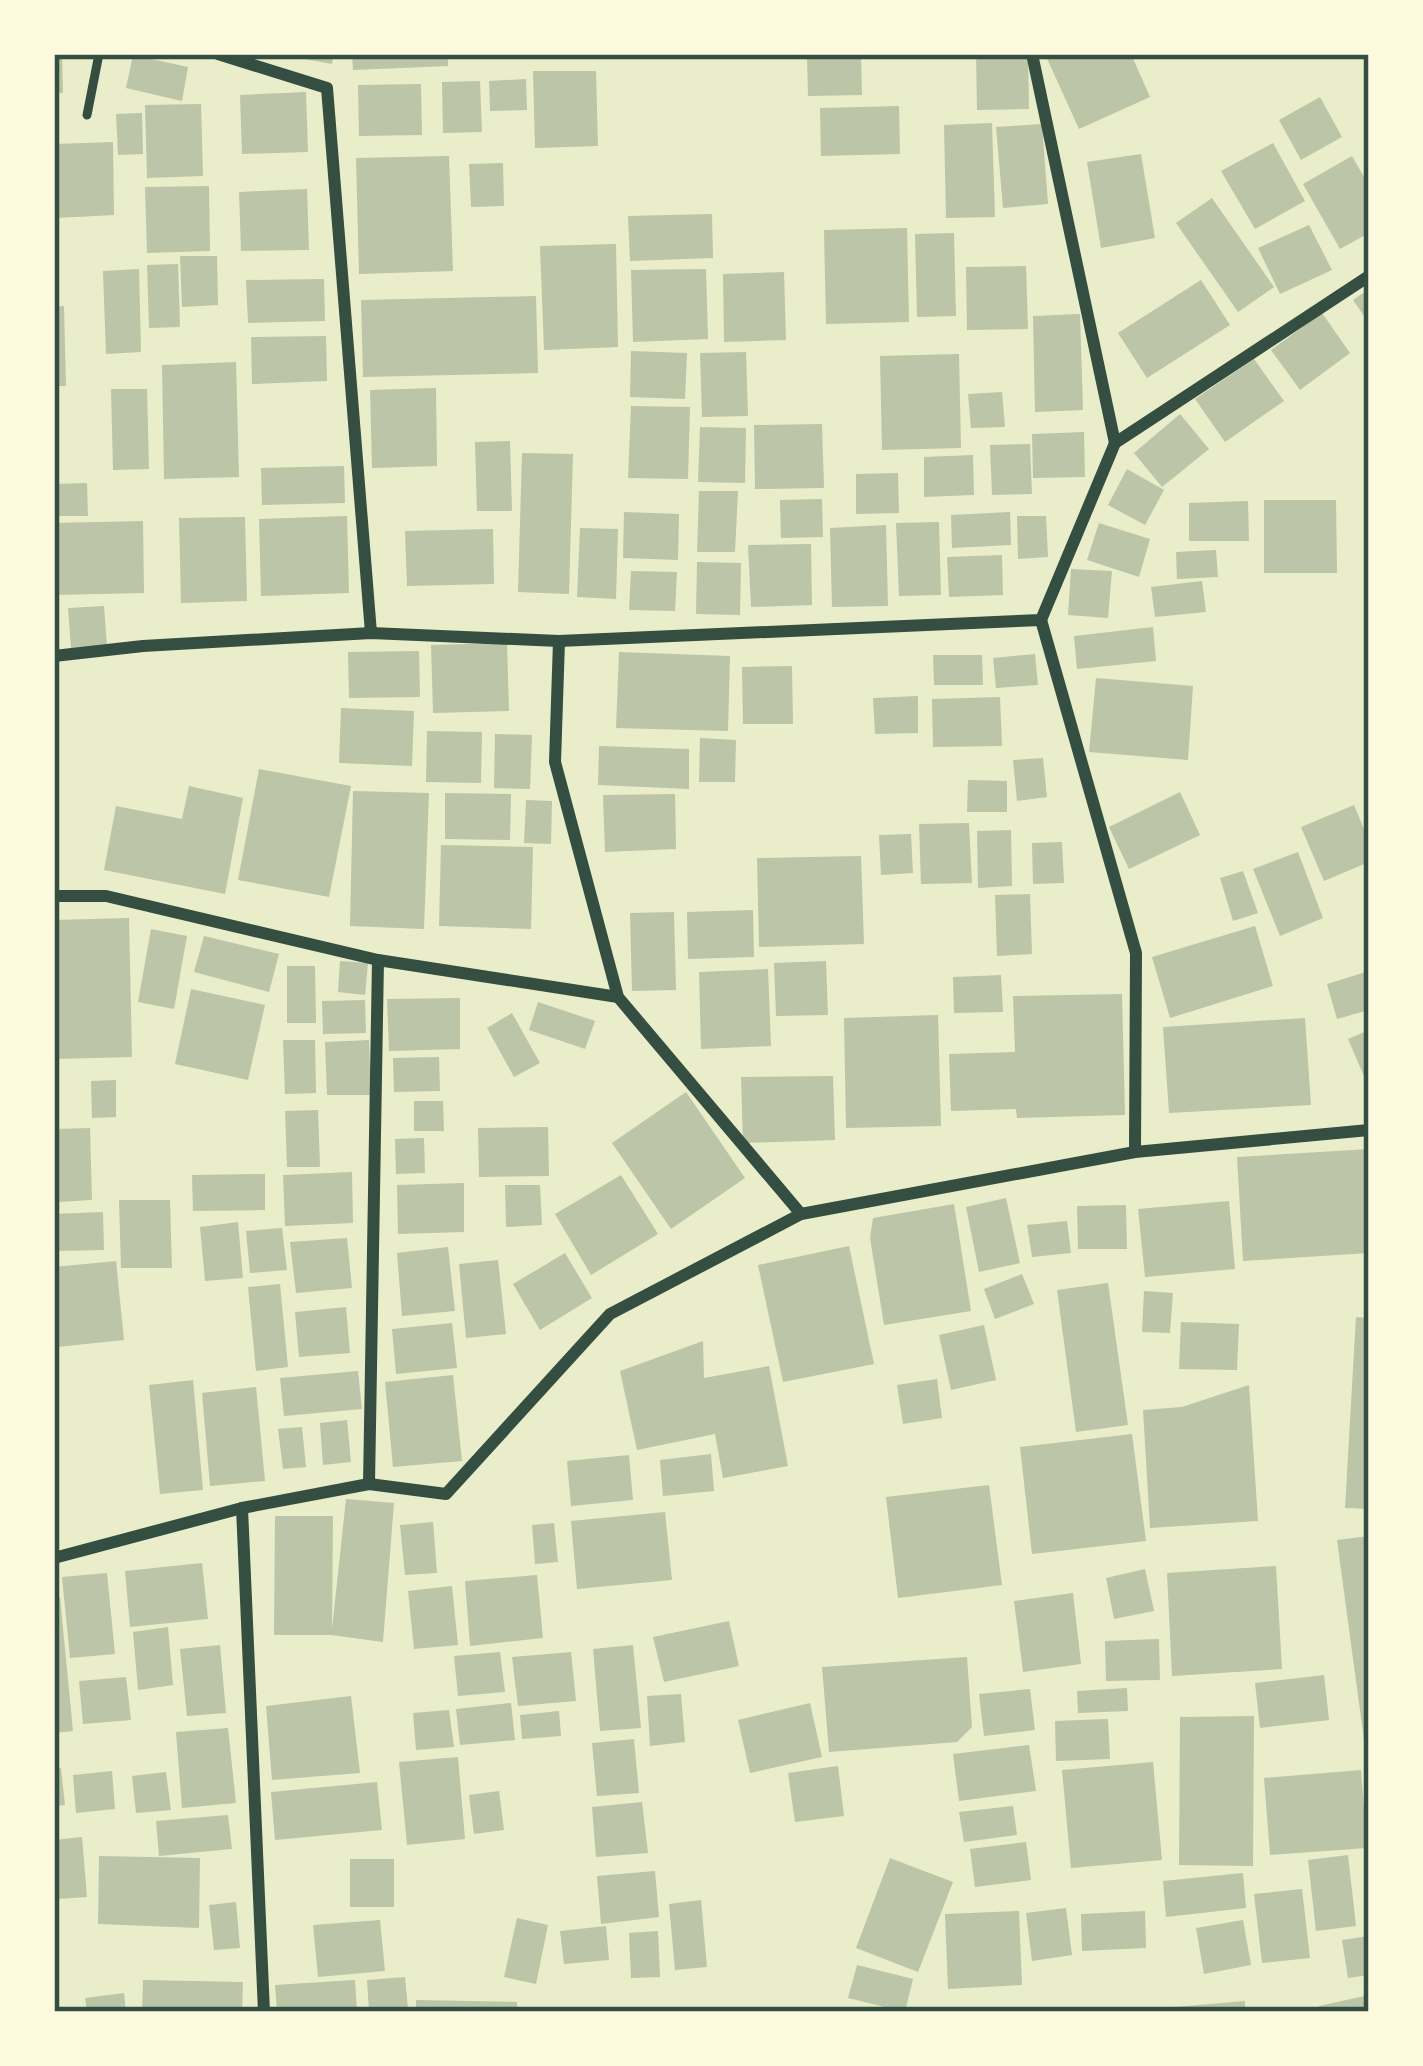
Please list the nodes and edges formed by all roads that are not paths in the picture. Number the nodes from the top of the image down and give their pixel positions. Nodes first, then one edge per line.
1 (99, 54) edge
2 (218, 54) edge
3 (1033, 54) edge
4 (87, 116) dead end
5 (1369, 276) edge
6 (1115, 443) junction
7 (1041, 620) junction
8 (371, 632) junction
9 (559, 641) junction
10 (54, 656) edge
11 (54, 896) edge
12 (378, 960) junction
13 (618, 998) junction
14 (1369, 1130) edge
15 (1135, 1152) junction
16 (801, 1214) junction
17 (369, 1484) junction
18 (242, 1508) junction
19 (54, 1558) edge
20 (264, 2012) edge

1 - 4 lane
2 - 8 street
3 - 6 street
5 - 6 street
6 - 7 street
7 - 9 street
7 - 15 street
8 - 9 street
8 - 10 street
9 - 13 street
11 - 12 street
12 - 13 street
12 - 17 street
13 - 16 street
14 - 15 street
15 - 16 street
16 - 17 street
17 - 18 street
18 - 19 street
18 - 20 street

